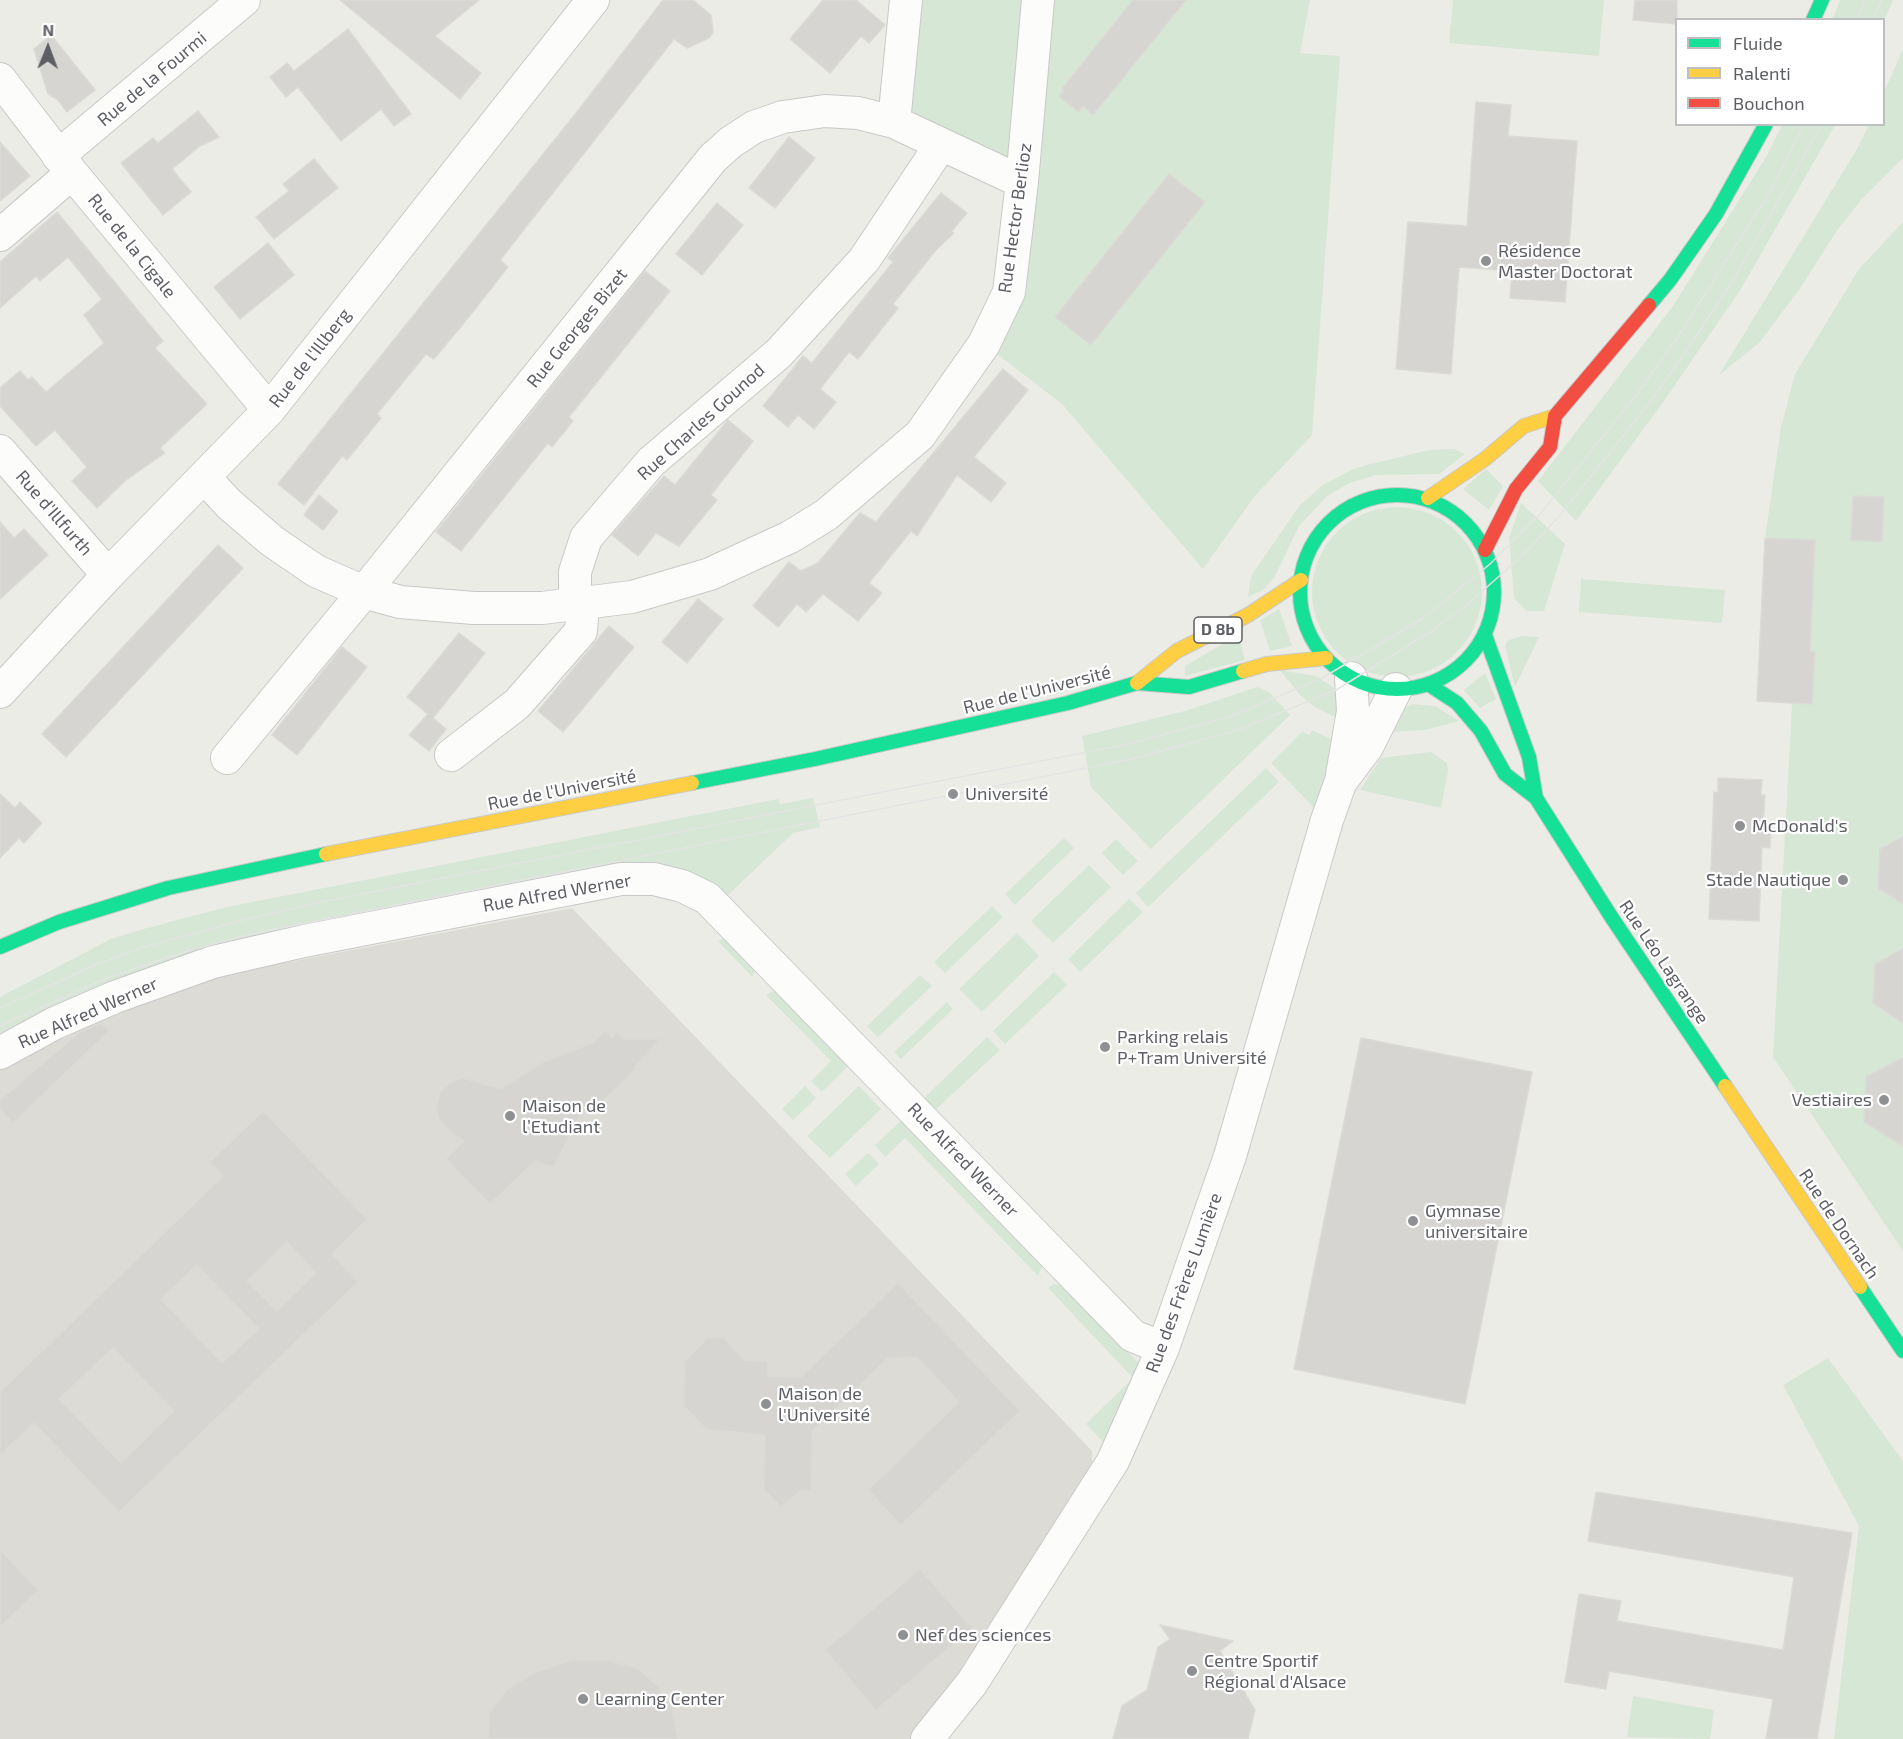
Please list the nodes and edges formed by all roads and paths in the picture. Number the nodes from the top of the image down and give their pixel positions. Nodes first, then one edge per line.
1 (244, 0) edge
2 (593, 0) edge
3 (906, 0) edge
4 (1038, 0) edge
5 (1822, 0) edge
6 (1815, 18) edge
7 (0, 79) edge
8 (894, 122) junction
9 (1765, 126) edge
10 (940, 146) junction
11 (65, 165) junction
12 (1022, 182) junction
13 (0, 235) edge
14 (269, 410) junction
15 (1555, 416) junction
16 (0, 451) edge
17 (204, 477) junction
18 (1428, 498) junction
19 (1485, 550) junction
20 (108, 575) junction
21 (1301, 580) junction
22 (364, 592) junction
23 (579, 604) junction
24 (1485, 635) junction
25 (1326, 658) junction
26 (1351, 678) junction
27 (1137, 683) junction
28 (1428, 684) junction
29 (1396, 689) junction
30 (0, 693) edge
31 (451, 755) dead end
32 (227, 758) dead end
33 (1341, 781) junction
34 (1536, 798) junction
35 (0, 947) edge
36 (0, 1053) edge
37 (1745, 1116) joint
38 (1163, 1348) junction
39 (1903, 1351) edge
40 (927, 1739) edge

1 - 11 street, Rue de la Fourmi
2 - 14 street, Rue de l'Illberg
3 - 8 street
4 - 12 street, Rue Hector Berlioz
5 - 6 main road
7 - 11 street, Rue de la Cigale
8 - 10 street, Rue Georges Bizet
8 - 22 street, Rue Georges Bizet
9 - 15 main road
10 - 12 street, Rue Georges Bizet
10 - 23 street, Rue Charles Gounod
11 - 13 street, Rue de la Fourmi
11 - 14 street, Rue de la Cigale
12 - 23 street, Rue Hector Berlioz
14 - 17 street, Rue de l'Illberg
15 - 18 main road
15 - 19 main road
16 - 20 street, Rue d'Illfurth
17 - 20 street, Rue de l'Illberg
17 - 22 street, Rue Hector Berlioz
18 - 19 main road
18 - 21 main road
19 - 24 main road
20 - 30 street, Rue de l'Illberg
21 - 25 main road
21 - 27 main road, Rue de l'Université / D 8b
22 - 23 street, Rue Hector Berlioz
22 - 32 street, Rue Georges Bizet
23 - 31 street, Rue Charles Gounod
24 - 28 main road
24 - 34 main road
25 - 26 main road
25 - 27 main road, Rue de l'Université / D 8b
26 - 29 main road
26 - 33 street, Rue des Frères Lumière
27 - 35 main road, Rue de l'Université
28 - 29 main road
28 - 34 main road
29 - 33 street, Rue des Frères Lumière
33 - 38 street, Rue des Frères Lumière
34 - 37 main road, Rue Léo Lagrange
36 - 38 street, Rue Alfred Werner
37 - 39 main road, Rue de Dornach
38 - 40 street, Rue des Frères Lumière

